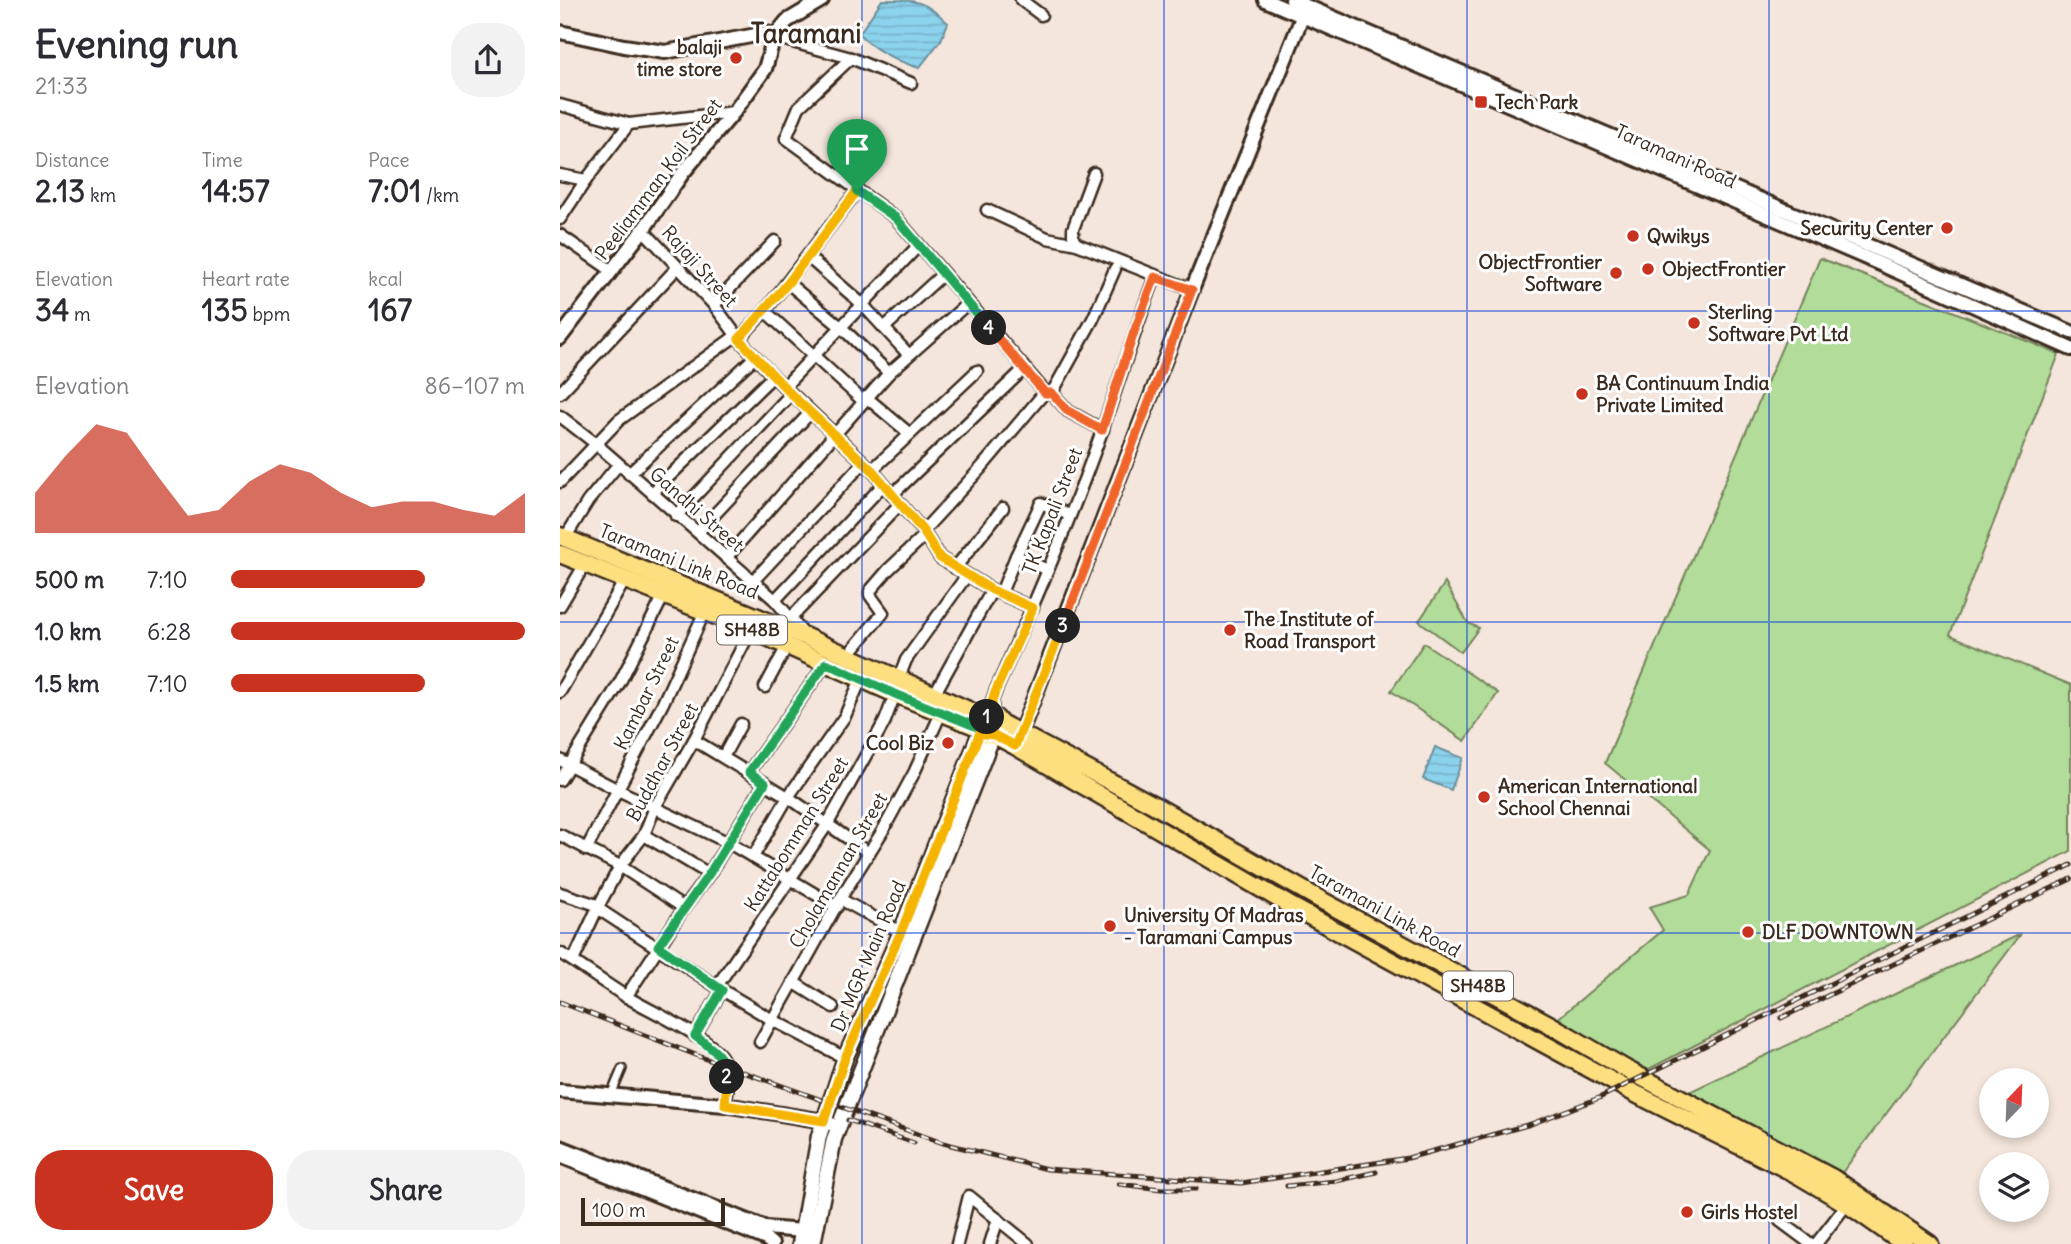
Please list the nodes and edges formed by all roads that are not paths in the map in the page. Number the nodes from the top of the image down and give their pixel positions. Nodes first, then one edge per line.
1 (822, 0) edge
2 (1021, 0) edge
3 (1265, 0) edge
4 (1292, 0) edge
5 (1305, 11) junction
6 (1041, 15) dead end
7 (560, 32) edge
8 (774, 37) junction
9 (851, 58) junction
10 (911, 83) dead end
11 (560, 105) edge
12 (734, 112) junction
13 (629, 124) junction
14 (1094, 173) dead end
15 (560, 175) edge
16 (586, 180) junction
17 (857, 191) junction
18 (987, 210) dead end
19 (560, 219) edge
20 (643, 230) junction
21 (560, 236) edge
22 (775, 241) dead end
23 (1077, 244) junction
24 (919, 245) junction
25 (808, 257) junction
26 (677, 268) junction
27 (1115, 269) dead end
28 (612, 271) junction
29 (943, 274) junction
30 (1155, 277) junction
31 (788, 283) junction
32 (1192, 290) junction
33 (967, 304) junction
34 (714, 305) junction
35 (863, 305) junction
36 (765, 311) junction
37 (842, 328) junction
38 (884, 328) junction
39 (2071, 332) edge
40 (738, 337) junction
41 (560, 338) edge
42 (2071, 349) edge
43 (908, 354) junction
44 (814, 355) junction
45 (755, 357) junction
46 (1024, 369) junction
47 (977, 371) dead end
48 (889, 373) junction
49 (773, 376) junction
50 (787, 391) junction
51 (560, 393) edge
52 (1048, 393) junction
53 (865, 399) junction
54 (810, 413) junction
55 (560, 416) edge
56 (1102, 430) junction
57 (834, 434) junction
58 (910, 434) junction
59 (595, 443) junction
60 (863, 463) junction
61 (618, 465) junction
62 (872, 470) junction
63 (629, 474) junction
64 (560, 482) edge
65 (883, 485) junction
66 (652, 493) junction
67 (892, 495) junction
68 (900, 504) junction
69 (1003, 508) dead end
70 (1069, 515) junction
71 (676, 516) junction
72 (698, 533) junction
73 (924, 533) junction
74 (562, 537) edge
75 (560, 554) edge
76 (1016, 556) junction
77 (726, 558) junction
78 (585, 564) junction
79 (955, 568) junction
80 (1048, 570) junction
81 (967, 575) junction
82 (625, 580) junction
83 (753, 581) junction
84 (996, 592) junction
85 (664, 595) junction
86 (775, 600) junction
87 (560, 606) edge
88 (1033, 608) junction
89 (705, 611) junction
90 (791, 618) junction
91 (751, 630) junction
92 (804, 636) junction
93 (787, 646) junction
94 (848, 655) junction
95 (826, 663) junction
96 (899, 678) junction
97 (861, 679) junction
98 (765, 687) dead end
99 (560, 692) edge
100 (935, 693) junction
101 (895, 694) junction
102 (942, 713) junction
103 (741, 724) dead end
104 (989, 726) junction
105 (1018, 739) junction
106 (694, 740) junction
107 (723, 757) junction
108 (564, 762) edge
109 (749, 772) junction
110 (560, 780) edge
111 (765, 783) junction
112 (618, 790) junction
113 (788, 797) junction
114 (655, 807) junction
115 (827, 825) junction
116 (560, 835) edge
117 (644, 835) junction
118 (729, 843) junction
119 (586, 850) junction
120 (869, 853) junction
121 (753, 857) junction
122 (620, 866) junction
123 (709, 874) junction
124 (791, 880) junction
125 (560, 893) edge
126 (838, 903) junction
127 (598, 907) junction
128 (684, 908) junction
129 (901, 932) junction
130 (658, 946) junction
131 (560, 953) edge
132 (573, 961) junction
133 (793, 982) junction
134 (720, 988) junction
135 (626, 997) junction
136 (833, 1007) dead end
137 (771, 1019) junction
138 (695, 1036) junction
139 (760, 1042) dead end
140 (845, 1058) junction
141 (622, 1069) dead end
142 (560, 1091) edge
143 (611, 1096) junction
144 (725, 1105) junction
145 (824, 1121) junction
146 (838, 1127) junction
147 (560, 1147) edge
148 (560, 1156) edge
149 (1847, 1204) junction
150 (998, 1219) junction
151 (1780, 1221) dead end
152 (801, 1238) edge
153 (1026, 1243) edge
154 (772, 1244) edge
155 (813, 1244) edge
156 (957, 1244) edge
157 (990, 1244) edge
158 (1814, 1244) edge
159 (1905, 1244) edge
160 (1930, 1244) edge

1 - 8 street
2 - 6 street
3 - 5 street, Taramani Road
4 - 5 street, Taramani Road
5 - 32 street
5 - 39 street, Taramani Road
5 - 42 street, Taramani Road
7 - 8 street
8 - 9 street
8 - 12 street, Peeliamman Koil Street
9 - 10 street
9 - 17 street
11 - 13 street
12 - 13 street
12 - 20 street, Peeliamman Koil Street
13 - 16 street
14 - 23 street
15 - 16 street
16 - 19 street
17 - 24 street
17 - 25 street
18 - 23 street
20 - 26 street, Rajaji Street
20 - 28 street, Peeliamman Koil Street
21 - 28 street
22 - 34 street
23 - 30 street
24 - 29 street
24 - 35 street
25 - 31 street
25 - 35 street
26 - 34 street, Rajaji Street
26 - 51 street
27 - 52 street
28 - 41 street, Peeliamman Koil Street
29 - 33 street
29 - 38 street
30 - 32 street
30 - 56 street, TK Kapali Street
31 - 36 street
31 - 37 street
32 - 105 street
33 - 43 street
33 - 46 street
34 - 40 street, Rajaji Street
35 - 37 street
35 - 38 street
36 - 40 street
36 - 44 street
37 - 44 street
37 - 48 street
38 - 43 street
40 - 45 street, Rajaji Street
40 - 59 street
43 - 48 street
44 - 50 street
44 - 53 street
45 - 49 street, Rajaji Street
45 - 63 street
46 - 52 street
46 - 67 street
47 - 58 street
48 - 53 street
49 - 50 street, Rajaji Street
49 - 66 street
50 - 54 street, Rajaji Street
50 - 71 street
52 - 56 street
52 - 73 street
53 - 57 street
53 - 58 street
54 - 57 street, Rajaji Street
54 - 72 street
55 - 59 street, Gandhi Street
56 - 70 street, TK Kapali Street
57 - 60 street, Rajaji Street
57 - 77 street
58 - 62 street
59 - 61 street, Gandhi Street
59 - 64 street
60 - 62 street, Rajaji Street
60 - 83 street
61 - 63 street, Gandhi Street
61 - 74 street
62 - 65 street, Rajaji Street
63 - 66 street, Gandhi Street
65 - 67 street, Rajaji Street
65 - 86 street
66 - 71 street, Gandhi Street
67 - 68 street, Rajaji Street
68 - 73 street, Rajaji Street
68 - 90 street
69 - 79 street
70 - 76 street
70 - 80 street, TK Kapali Street
71 - 72 street, Gandhi Street
72 - 77 street, Gandhi Street
73 - 79 street, Rajaji Street
73 - 94 street
74 - 92 main road, Taramani Link Road / SH48B
75 - 78 main road, Taramani Link Road / SH48B
76 - 80 street
76 - 84 street
77 - 83 street, Gandhi Street
78 - 82 main road, Taramani Link Road / SH48B
78 - 87 street
79 - 81 street, Rajaji Street
80 - 88 street, TK Kapali Street
81 - 84 street, Rajaji Street
81 - 96 street
82 - 85 main road, Taramani Link Road / SH48B
82 - 99 street
83 - 86 street, Gandhi Street
84 - 88 street, Rajaji Street
84 - 100 street
85 - 89 main road, Taramani Link Road / SH48B
85 - 108 street
86 - 90 street, Gandhi Street
88 - 104 street, TK Kapali Street
89 - 91 main road, Taramani Link Road / SH48B
89 - 112 street, Kambar Street
90 - 92 street, Gandhi Street
91 - 93 main road, Taramani Link Road / SH48B
91 - 106 street, Buddhar Street
92 - 94 main road, Taramani Link Road / SH48B
93 - 95 main road, Taramani Link Road / SH48B
93 - 98 street
94 - 96 main road, Taramani Link Road / SH48B
95 - 97 main road, Taramani Link Road / SH48B
95 - 109 street
96 - 100 main road, Taramani Link Road / SH48B
97 - 101 main road, Taramani Link Road / SH48B
97 - 113 street
100 - 104 main road, Taramani Link Road
101 - 102 main road, Taramani Link Road / SH48B
101 - 115 street, Kattabomman Street
102 - 104 main road, Taramani Link Road
102 - 120 street, Cholamannan Street
103 - 107 street
104 - 105 main road, Taramani Link Road / SH48B
104 - 129 main road, Dr MGR Main Road
104 - 146 main road, Dr MGR Main Road
105 - 149 main road, Taramani Link Road / SH48B
105 - 160 main road, Taramani Link Road / SH48B
106 - 107 street
106 - 114 street, Buddhar Street
107 - 109 street
108 - 110 street
108 - 112 street
109 - 111 street
111 - 113 street
111 - 118 street
112 - 114 street
112 - 119 street, Kambar Street
113 - 115 street
113 - 121 street
114 - 117 street, Buddhar Street
114 - 118 street
115 - 120 street
115 - 124 street, Kattabomman Street
116 - 119 street
117 - 122 street, Buddhar Street
117 - 123 street
118 - 121 street
118 - 123 street
119 - 122 street
120 - 126 street, Cholamannan Street
121 - 124 street
122 - 127 street, Buddhar Street
122 - 128 street
123 - 128 street
124 - 126 street
124 - 134 street, Kattabomman Street
125 - 127 street
126 - 129 street
126 - 133 street, Cholamannan Street
127 - 130 street
127 - 132 street, Buddhar Street
128 - 130 street
129 - 140 main road, Dr MGR Main Road
130 - 134 street
130 - 135 street
131 - 132 street
132 - 135 street
133 - 136 street
133 - 137 street, Cholamannan Street
134 - 137 street
134 - 138 street, Kattabomman Street
135 - 138 street
137 - 139 street, Cholamannan Street
137 - 140 street
138 - 144 street
140 - 145 main road, Dr MGR Main Road
141 - 143 street
142 - 143 street
143 - 144 street
144 - 145 street
145 - 146 street
145 - 152 main road, Dr MGR Main Road
146 - 155 main road, Dr MGR Main Road
147 - 152 street
148 - 154 street
149 - 158 street
149 - 159 main road, Taramani Link Road / SH48B
150 - 153 street
150 - 156 street
150 - 157 street
151 - 158 street

